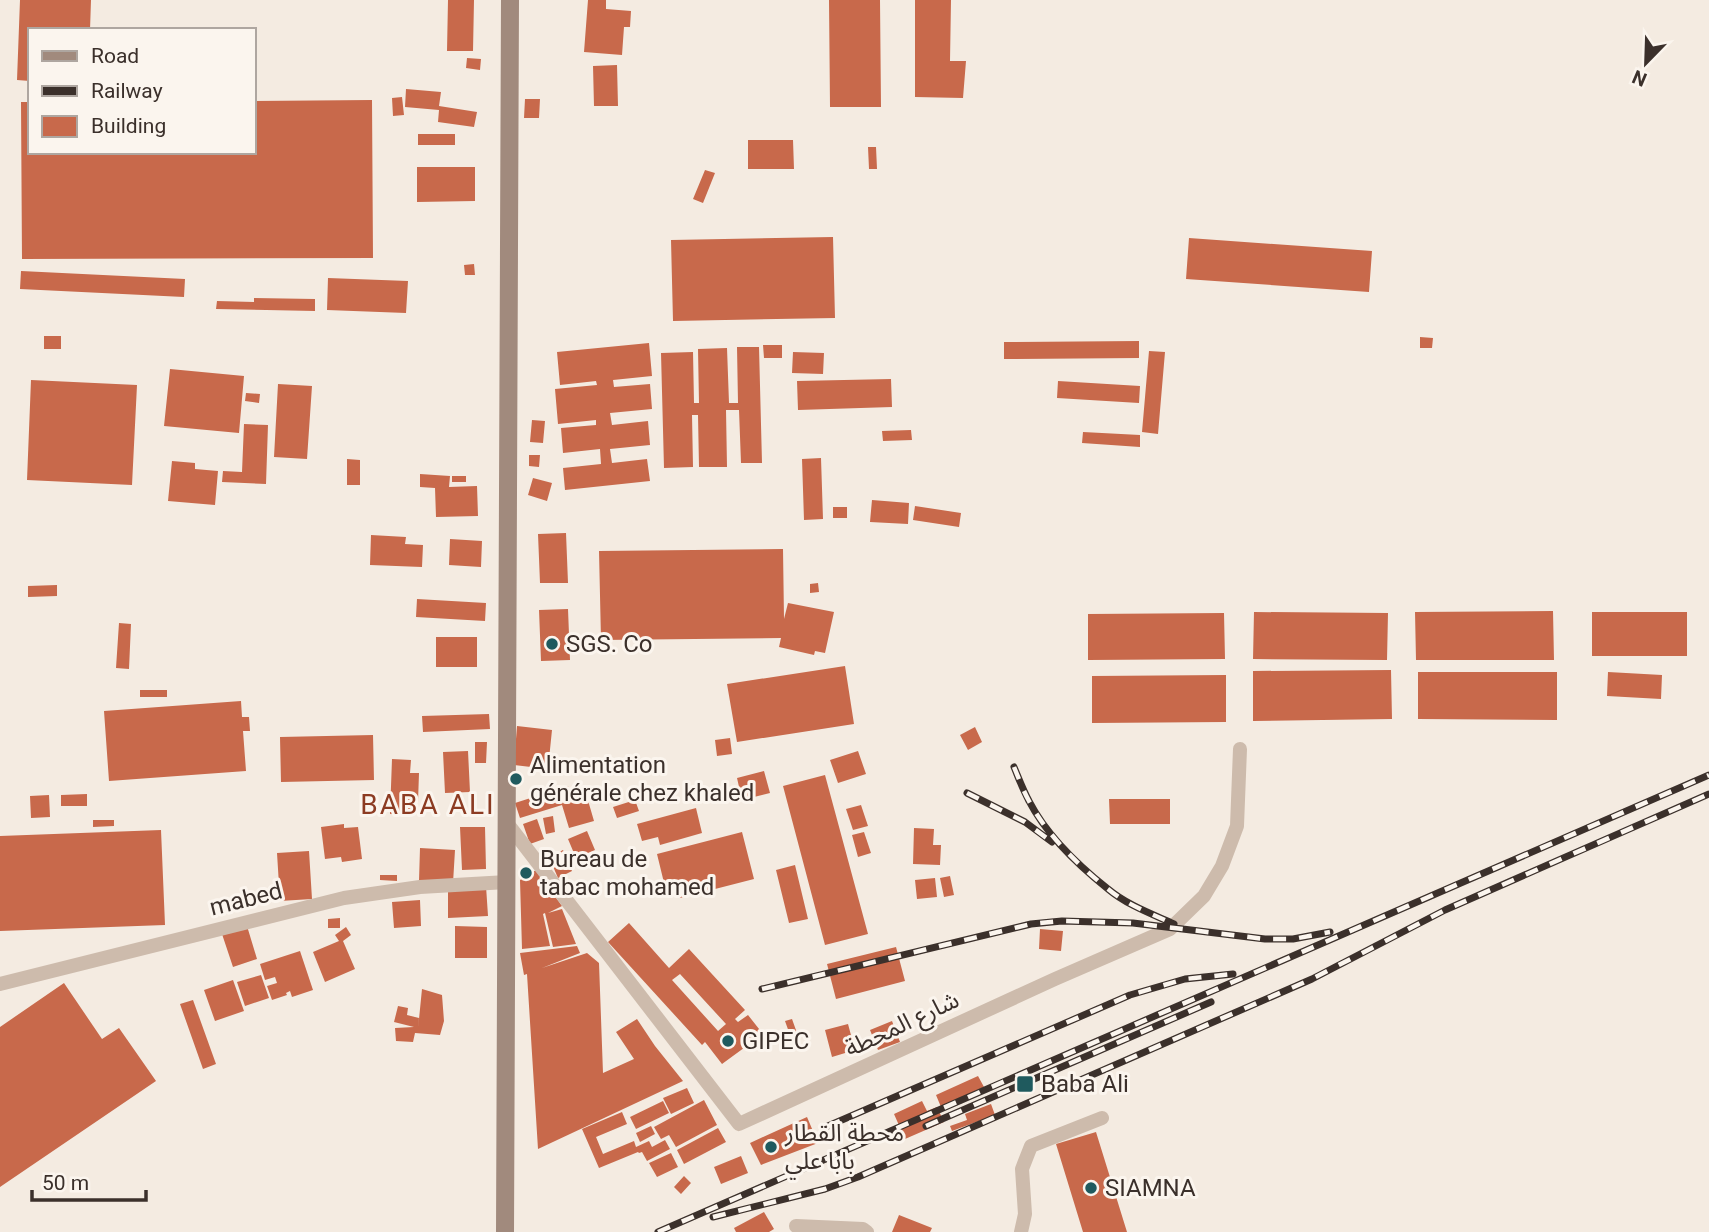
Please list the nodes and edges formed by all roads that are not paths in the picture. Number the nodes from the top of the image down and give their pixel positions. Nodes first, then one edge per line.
1 (510, 0) edge
2 (1240, 749) dead end
3 (507, 823) junction
4 (506, 882) junction
5 (0, 984) edge
6 (1102, 1118) dead end
7 (796, 1227) dead end
8 (505, 1232) edge
9 (867, 1232) edge
10 (1021, 1232) edge

1 - 3 main road
2 - 3 street, شارع المحطة
3 - 4 main road
4 - 5 street, mabed
4 - 8 main road
6 - 10 street
7 - 9 street

